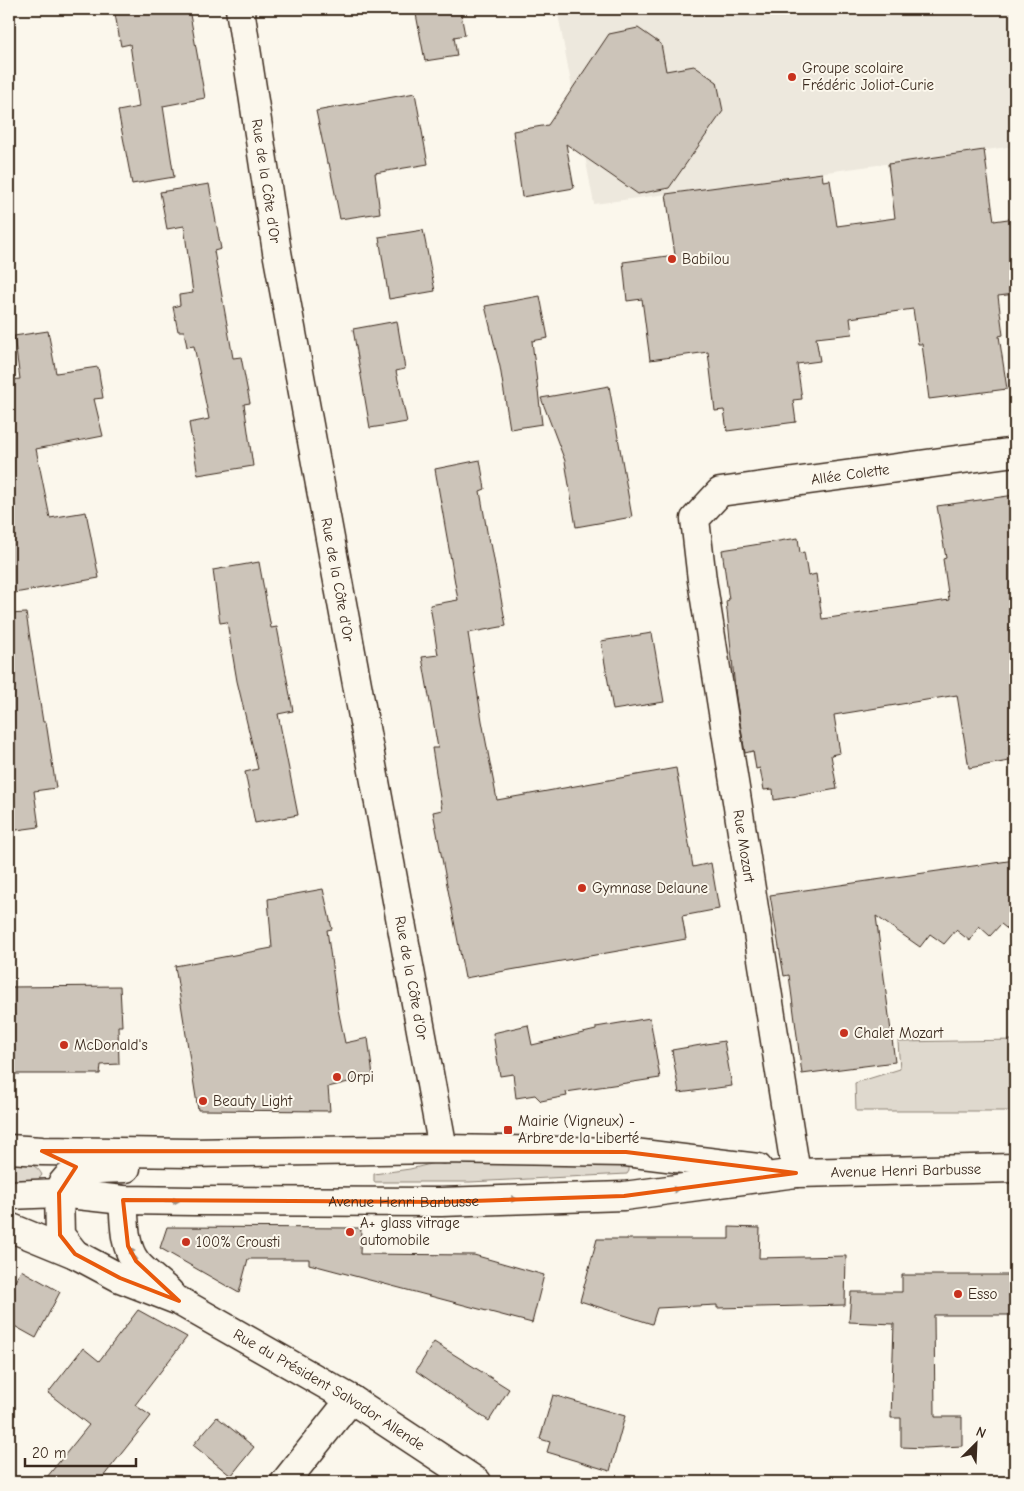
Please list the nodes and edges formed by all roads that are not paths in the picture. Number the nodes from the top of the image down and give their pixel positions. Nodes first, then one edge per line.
1 (240, 9) edge
2 (1015, 452) edge
3 (696, 519) joint
4 (9, 1149) edge
5 (443, 1149) junction
6 (42, 1152) junction
7 (1015, 1168) edge
8 (87, 1172) junction
9 (796, 1173) junction
10 (59, 1193) junction
11 (9, 1195) edge
12 (123, 1200) junction
13 (9, 1227) edge
14 (75, 1254) junction
15 (179, 1301) junction
16 (351, 1399) junction
17 (285, 1482) edge
18 (477, 1482) edge

1 - 5 street, Rue de la Côte d'Or
2 - 3 street, Allée Colette
3 - 9 street, Rue Mozart
4 - 6 street, Avenue Henri Barbusse
5 - 6 street, Avenue Henri Barbusse
5 - 8 street
5 - 9 street, Avenue Henri Barbusse
6 - 8 street
7 - 9 street, Avenue Henri Barbusse
8 - 10 street
8 - 12 street
12 -> 9 street, Avenue Henri Barbusse
10 - 11 street, Avenue Henri Barbusse
10 - 12 street, Avenue Henri Barbusse
10 - 14 street
15 -> 12 street, Rue du Président Salvador Allende
13 - 14 street, Rue du Président Salvador Allende
14 - 15 street, Rue du Président Salvador Allende
15 - 16 street, Rue du Président Salvador Allende
16 - 17 street
16 - 18 street, Rue du Président Salvador Allende

